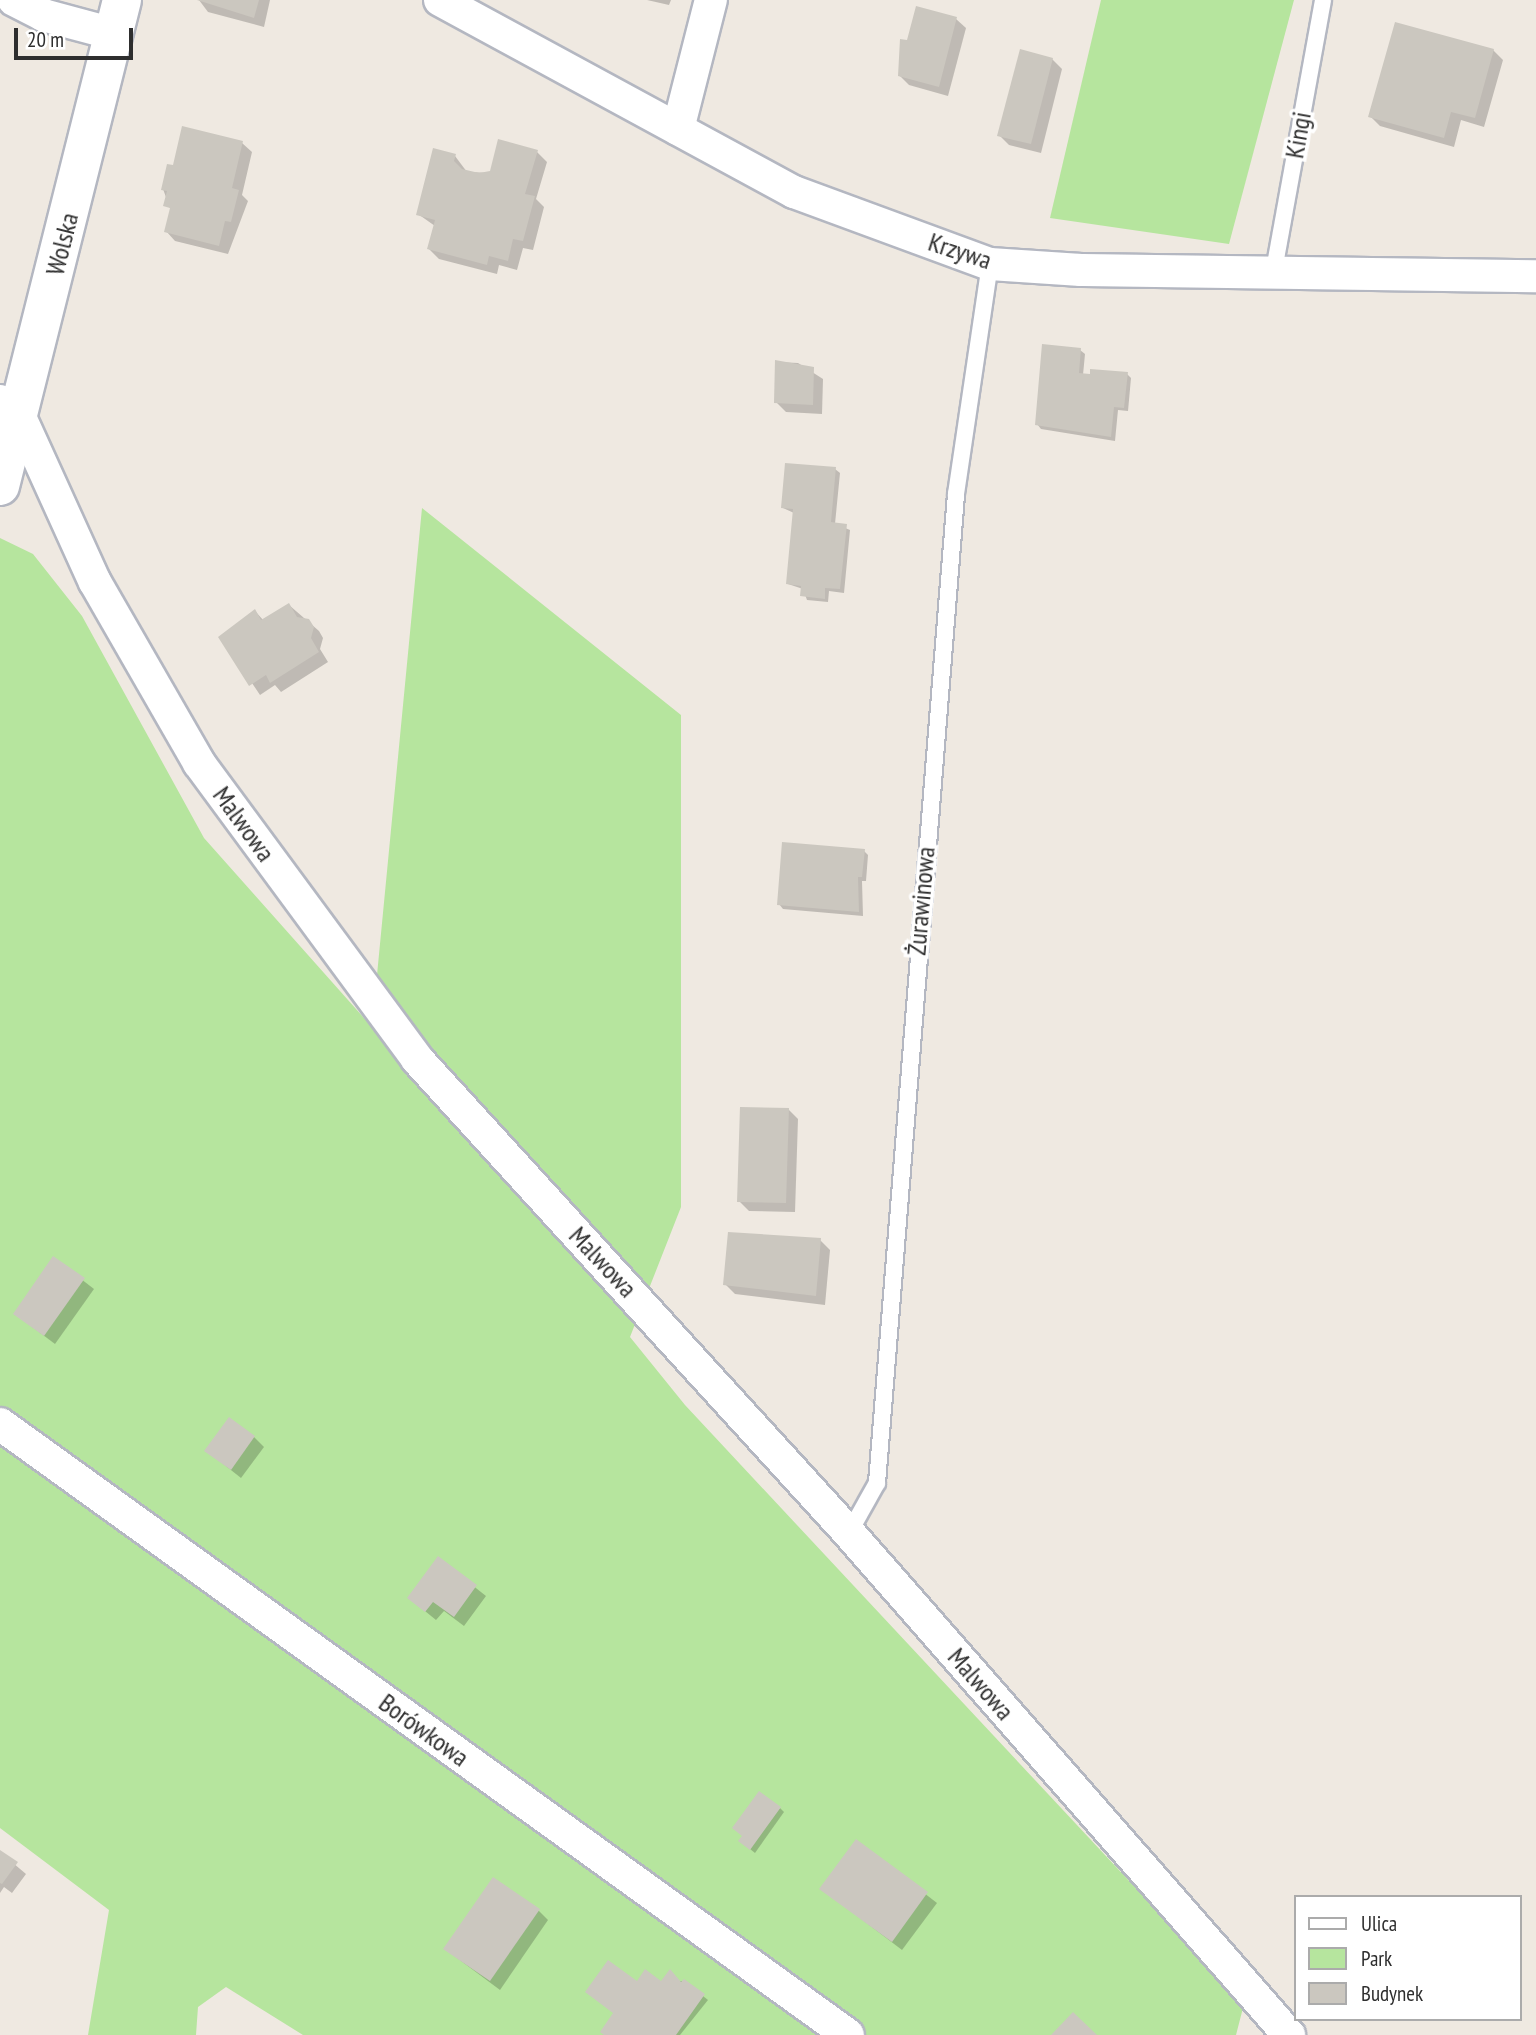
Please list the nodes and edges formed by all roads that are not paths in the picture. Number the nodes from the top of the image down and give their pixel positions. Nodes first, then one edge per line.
1 (15, 0) edge
2 (440, 0) edge
3 (710, 0) edge
4 (1323, 0) edge
5 (118, 17) edge
6 (678, 129) junction
7 (990, 264) junction
8 (1274, 270) junction
9 (1536, 276) edge
10 (10, 409) edge
11 (0, 486) edge
12 (0, 1424) edge
13 (849, 1533) junction
14 (848, 2035) edge
15 (1289, 2035) edge

1 - 5 street
2 - 6 street, Krzywa
3 - 6 street
4 - 8 lane, Kingi
5 - 10 street, Wolska
6 - 7 street, Krzywa
7 - 8 street, Krzywa
7 - 13 lane, Żurawinowa
8 - 9 street, Krzywa
10 - 11 street, Wolska
10 - 13 street, Malwowa
12 - 14 street, Borówkowa
13 - 15 street, Malwowa

